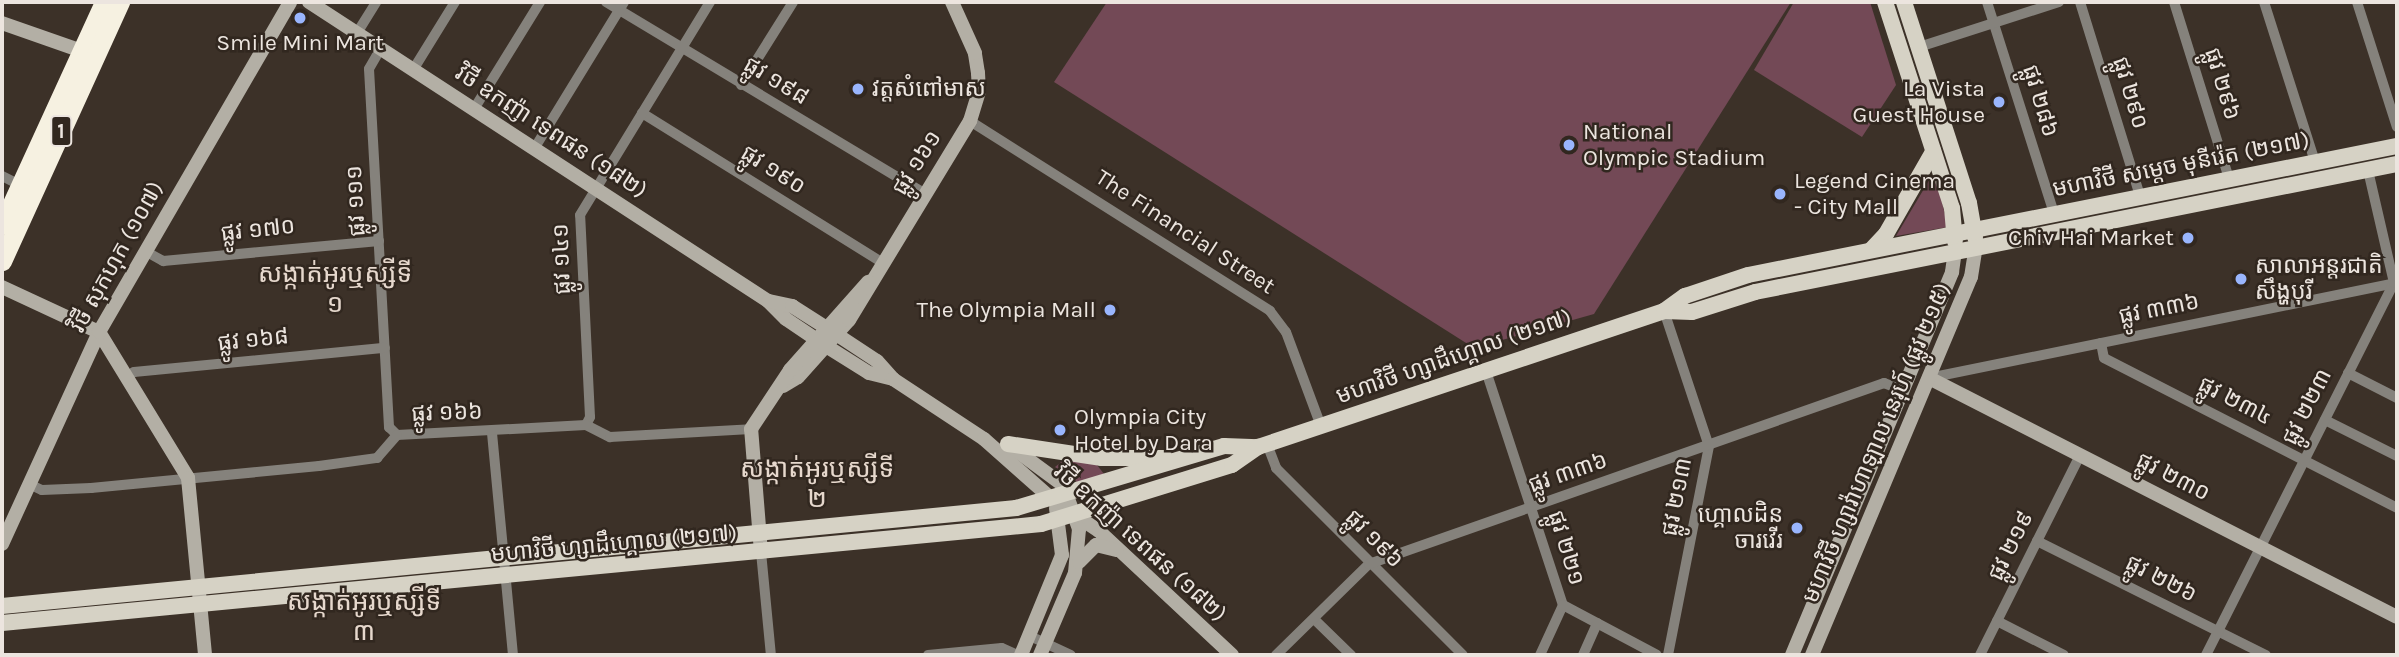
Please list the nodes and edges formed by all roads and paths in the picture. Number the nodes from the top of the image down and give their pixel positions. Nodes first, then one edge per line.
1 (104, 2) edge
2 (120, 2) edge
3 (290, 2) edge
4 (309, 2) edge
5 (376, 2) edge
6 (455, 2) edge
7 (540, 2) edge
8 (606, 2) edge
9 (710, 2) edge
10 (793, 2) edge
11 (944, 2) edge
12 (952, 2) edge
13 (1885, 2) edge
14 (1904, 2) edge
15 (1987, 2) edge
16 (2059, 2) edge
17 (2080, 2) edge
18 (2174, 2) edge
19 (2264, 2) edge
20 (2357, 2) edge
21 (622, 6) edge
22 (959, 22) junction
23 (2, 23) edge
24 (1994, 23) junction
25 (357, 33) junction
26 (1919, 47) junction
27 (381, 48) junction
28 (681, 48) junction
29 (82, 51) junction
30 (414, 70) junction
31 (741, 85) junction
32 (474, 109) junction
33 (642, 113) junction
34 (970, 121) junction
35 (2397, 127) edge
36 (2397, 146) edge
37 (534, 149) junction
38 (1933, 152) junction
39 (2315, 162) junction
40 (2397, 164) edge
41 (2368, 170) junction
42 (2, 176) edge
43 (2229, 179) junction
44 (20, 185) junction
45 (596, 188) junction
46 (925, 194) junction
47 (2140, 196) junction
48 (2054, 214) junction
49 (2, 226) edge
50 (1974, 229) junction
51 (1955, 233) junction
52 (379, 241) junction
53 (1976, 246) junction
54 (1871, 250) junction
55 (145, 251) junction
56 (1955, 251) junction
57 (2, 261) edge
58 (881, 262) junction
59 (2396, 283) edge
60 (2, 288) edge
61 (768, 300) junction
62 (1664, 311) junction
63 (831, 331) junction
64 (99, 332) junction
65 (821, 343) junction
66 (2101, 343) junction
67 (385, 348) junction
68 (1486, 371) junction
69 (2348, 373) junction
70 (127, 377) junction
71 (1929, 378) junction
72 (893, 380) junction
73 (1902, 390) junction
74 (2397, 398) edge
75 (2325, 420) junction
76 (586, 425) junction
77 (1321, 426) junction
78 (751, 429) junction
79 (492, 433) junction
80 (397, 435) junction
81 (984, 439) junction
82 (1008, 444) junction
83 (1263, 446) junction
84 (1709, 446) junction
85 (2080, 455) junction
86 (2397, 456) edge
87 (1189, 457) junction
88 (2304, 461) junction
89 (188, 478) junction
90 (29, 484) junction
91 (1069, 494) junction
92 (1053, 500) junction
93 (1532, 508) junction
94 (2397, 508) edge
95 (941, 516) junction
96 (1069, 517) junction
97 (760, 534) junction
98 (944, 536) junction
99 (2037, 541) junction
100 (2, 544) edge
101 (2261, 547) junction
102 (761, 552) junction
103 (503, 558) junction
104 (1129, 558) junction
105 (1368, 564) junction
106 (1075, 573) junction
107 (505, 577) junction
108 (198, 587) junction
109 (200, 605) junction
110 (1563, 605) junction
111 (2, 606) edge
112 (2397, 617) edge
113 (1314, 619) junction
114 (1997, 621) junction
115 (1597, 623) junction
116 (2, 624) edge
117 (2218, 631) junction
118 (1030, 636) junction
119 (1043, 649) edge
120 (205, 655) edge
121 (513, 655) edge
122 (771, 655) edge
123 (928, 655) edge
124 (1020, 655) edge
125 (1071, 655) edge
126 (1231, 655) edge
127 (1276, 655) edge
128 (1351, 655) edge
129 (1463, 655) edge
130 (1540, 655) edge
131 (1583, 655) edge
132 (1657, 655) edge
133 (1668, 655) edge
134 (1792, 655) edge
135 (1812, 655) edge
136 (1980, 655) edge
137 (2064, 655) edge
138 (2206, 655) edge
139 (2266, 655) edge

1 - 29 highway, 1
2 - 57 highway, 1
3 - 55 street, វិថី សុកហុក (១០៧)
4 - 25 street, វិថី ឧកញ៉ា ទេពផន (១៨២)
5 - 25 street
6 - 30 street
7 - 32 street
8 - 21 street, ផ្លូវ ១៩៨
9 - 28 street, ផ្លូវ ១៤១
10 - 31 street
11 - 22 street, ផ្លូវ ១៦១
12 - 22 street, ផ្លូវ ១៦១
13 - 38 main road
14 - 26 main road
15 - 24 street, ផ្លូវ ២៨៦
16 - 24 street
17 - 47 street, ផ្លូវ ២៩០
18 - 43 street, ផ្លូវ ២៩៦
19 - 39 street
20 - 35 street
21 - 28 street, ផ្លូវ ១៩៨
21 - 37 street
22 - 34 street, ផ្លូវ ១៦១
23 - 29 street
24 - 26 street
24 - 48 street, ផ្លូវ ២៨៦
25 - 27 street, វិថី ឧកញ៉ា ទេពផន (១៨២)
26 - 50 main road
27 - 30 street, វិថី ឧកញ៉ា ទេពផន (១៨២)
27 - 52 street, ផ្លូវ ១១១
28 - 31 street, ផ្លូវ ១៩៨
28 - 33 street, ផ្លូវ ១៤១
29 - 44 highway, 1
30 - 32 street, វិថី ឧកញ៉ា ទេពផន (១៨២)
31 - 46 street, ផ្លូវ ១៩៨
32 - 37 street, វិថី ឧកញ៉ា ទេពផន (១៨២)
33 - 45 street, ផ្លូវ ១៤១
33 - 58 street, ផ្លូវ ១៩០
34 - 46 street, ផ្លូវ ១៦១
34 - 77 street, The Financial Street
36 - 39 main road, មហាវិថី សម្តេច មុនីរ៉េត (២១៧)
37 - 45 street, វិថី ឧកញ៉ា ទេពផន (១៨២)
38 - 51 main road
38 - 54 main road
39 - 43 main road, មហាវិថី សម្តេច មុនីរ៉េត (២១៧)
40 - 41 main road, មហាវិថី សម្តេច មុនីរ៉េត (២១៧)
41 - 53 main road, មហាវិថី សម្តេច មុនីរ៉េត (២១៧)
41 - 59 street
42 - 44 street
43 - 47 main road, មហាវិថី សម្តេច មុនីរ៉េត (២១៧)
44 - 49 highway, 1
45 - 61 street, វិថី ឧកញ៉ា ទេពផន (១៨២)
45 - 76 street, ផ្លូវ ១៤១
46 - 58 street, ផ្លូវ ១៦១
47 - 48 main road, មហាវិថី សម្តេច មុនីរ៉េត (២១៧)
48 - 50 main road, មហាវិថី សម្តេច មុនីរ៉េត (២១៧)
50 - 51 main road, មហាវិថី ហ្សាដឹហ្គោល (២១៧)
50 - 53 main road
51 - 54 main road, មហាវិថី ហ្សាដឹហ្គោល (២១៧)
51 - 56 main road
52 - 55 street, ផ្លូវ ១៧០
52 - 67 street, ផ្លូវ ១១១
53 - 56 main road, មហាវិថី ហ្សាដឹហ្គោល (២១៧)
53 - 71 street, មហាវិថី ហ្សាវ៉ាហាឡាល នេរុហ៍ (ផ្លូវ ២១៥)
54 - 62 main road, មហាវិថី ហ្សាដឹហ្គោល (២១៧)
55 - 64 street, វិថី សុកហុក (១០៧)
56 - 62 main road, មហាវិថី ហ្សាដឹហ្គោល (២១៧)
56 - 73 street, មហាវិថី ហ្សាវ៉ាហាឡាល នេរុហ៍ (ផ្លូវ ២១៥)
58 - 63 street, ផ្លូវ ១៦១
59 - 66 street, ផ្លូវ ៣៣៦
59 - 69 street, ផ្លូវ ២២៣
60 - 64 street
61 - 63 street, វិថី ឧកញ៉ា ទេពផន (១៨២)
61 - 65 street, វិថី ឧកញ៉ា ទេពផន (១៨២)
62 - 68 main road, មហាវិថី ហ្សាដឹហ្គោល (២១៧)
62 - 84 street, ផ្លូវ ២១៣
63 - 65 street, ផ្លូវ ១៦១
63 - 72 street, វិថី ឧកញ៉ា ទេពផន (១៨២)
64 - 70 street
64 - 90 street, វិថី សុកហុក (១០៧)
65 - 72 street, វិថី ឧកញ៉ា ទេពផន (១៨២)
65 - 78 street, ផ្លូវ ១៦១
66 - 71 street, ផ្លូវ ៣៣៦
66 - 88 street, ផ្លូវ ២៣៤
67 - 70 street, ផ្លូវ ១៦៨
67 - 80 street, ផ្លូវ ១១១
68 - 77 main road, មហាវិថី ហ្សាដឹហ្គោល (២១៧)
68 - 93 street, ផ្លូវ ២២១
69 - 74 street
69 - 75 street, ផ្លូវ ២២៣
70 - 89 street
71 - 85 street, ផ្លូវ ២៣០
71 - 135 street, មហាវិថី ហ្សាវ៉ាហាឡាល នេរុហ៍ (ផ្លូវ ២១៥)
72 - 81 street, វិថី ឧកញ៉ា ទេពផន (១៨២)
73 - 84 street, ផ្លូវ ៣៣៦
73 - 134 street, មហាវិថី ហ្សាវ៉ាហាឡាល នេរុហ៍ (ផ្លូវ ២១៥)
75 - 86 street
75 - 88 street, ផ្លូវ ២២៣
76 - 78 street, ផ្លូវ ១៦៦
76 - 79 street, ផ្លូវ ១៦៦
77 - 83 main road, មហាវិថី ហ្សាដឹហ្គោល (២១៧)
78 - 97 street
79 - 80 street, ផ្លូវ ១៦៦
79 - 103 street
80 - 89 street, ផ្លូវ ១៦៦
81 - 82 street, វិថី ឧកញ៉ា ទេពផន (១៨២)
81 - 92 street, វិថី ឧកញ៉ា ទេពផន (១៨២)
82 - 87 main road
82 - 91 street, វិថី ឧកញ៉ា ទេពផន (១៨២)
83 - 87 main road, មហាវិថី ហ្សាដឹហ្គោល (២១៧)
83 - 96 main road, មហាវិថី ហ្សាដឹហ្គោល (២១៧)
83 - 105 street, ផ្លូវ ១៩៦
84 - 93 street, ផ្លូវ ៣៣៦
84 - 133 street, ផ្លូវ ២១៣
85 - 99 street, ផ្លូវ ២១៩
85 - 101 street, ផ្លូវ ២៣០
87 - 91 main road, មហាវិថី ហ្សាដឹហ្គោល (២១៧)
88 - 94 street, ផ្លូវ ២៣៤
88 - 101 street, ផ្លូវ ២២៣
89 - 90 street, ផ្លូវ ១៦៦
89 - 108 street
90 - 100 street, វិថី សុកហុក (១០៧)
91 - 92 main road, មហាវិថី ហ្សាដឹហ្គោល (២១៧)
91 - 96 street
92 - 95 main road, មហាវិថី ហ្សាដឹហ្គោល (២១៧)
92 - 96 street, វិថី ឧកញ៉ា ទេពផន (១៨២)
93 - 105 street, ផ្លូវ ៣៣៦
93 - 110 street, ផ្លូវ ២២១
95 - 97 main road, មហាវិថី ហ្សាដឹហ្គោល (២១៧)
95 - 98 main road
96 - 98 main road, មហាវិថី ហ្សាដឹហ្គោល (២១៧)
96 - 104 street, វិថី ឧកញ៉ា ទេពផន (១៨២)
96 - 106 street
96 - 118 street
97 - 102 street
97 - 103 main road, មហាវិថី ហ្សាដឹហ្គោល (២១៧)
98 - 102 main road, មហាវិថី ហ្សាដឹហ្គោល (២១៧)
99 - 114 street, ផ្លូវ ២១៩
99 - 117 street, ផ្លូវ ២២៦
101 - 112 street, ផ្លូវ ២៣០
101 - 117 street, ផ្លូវ ២២៣
102 - 107 main road, មហាវិថី ហ្សាដឹហ្គោល (២១៧)
102 - 122 street
103 - 107 street
103 - 108 main road, មហាវិថី ហ្សាដឹហ្គោល (២១៧)
104 - 106 street
104 - 126 street, វិថី ឧកញ៉ា ទេពផន (១៨២)
105 - 113 street, ផ្លូវ ៣៣៦
105 - 129 street, ផ្លូវ ១៩៦
106 - 119 street
107 - 109 main road, មហាវិថី ហ្សាដឹហ្គោល (២១៧)
107 - 121 street
108 - 109 street
108 - 111 main road, មហាវិថី ហ្សាដឹហ្គោល (២១៧)
109 - 116 main road, មហាវិថី ហ្សាដឹហ្គោល (២១៧)
109 - 120 street
110 - 115 street
110 - 130 street, ផ្លូវ ២២១
113 - 127 street, ផ្លូវ ៣៣៦
113 - 128 street
114 - 136 street, ផ្លូវ ២១៩
114 - 137 street
115 - 131 street
115 - 132 street
117 - 138 street, ផ្លូវ ២២៣
117 - 139 street, ផ្លូវ ២២៦
118 - 119 street
118 - 124 street
119 - 125 street
123 - 124 street

